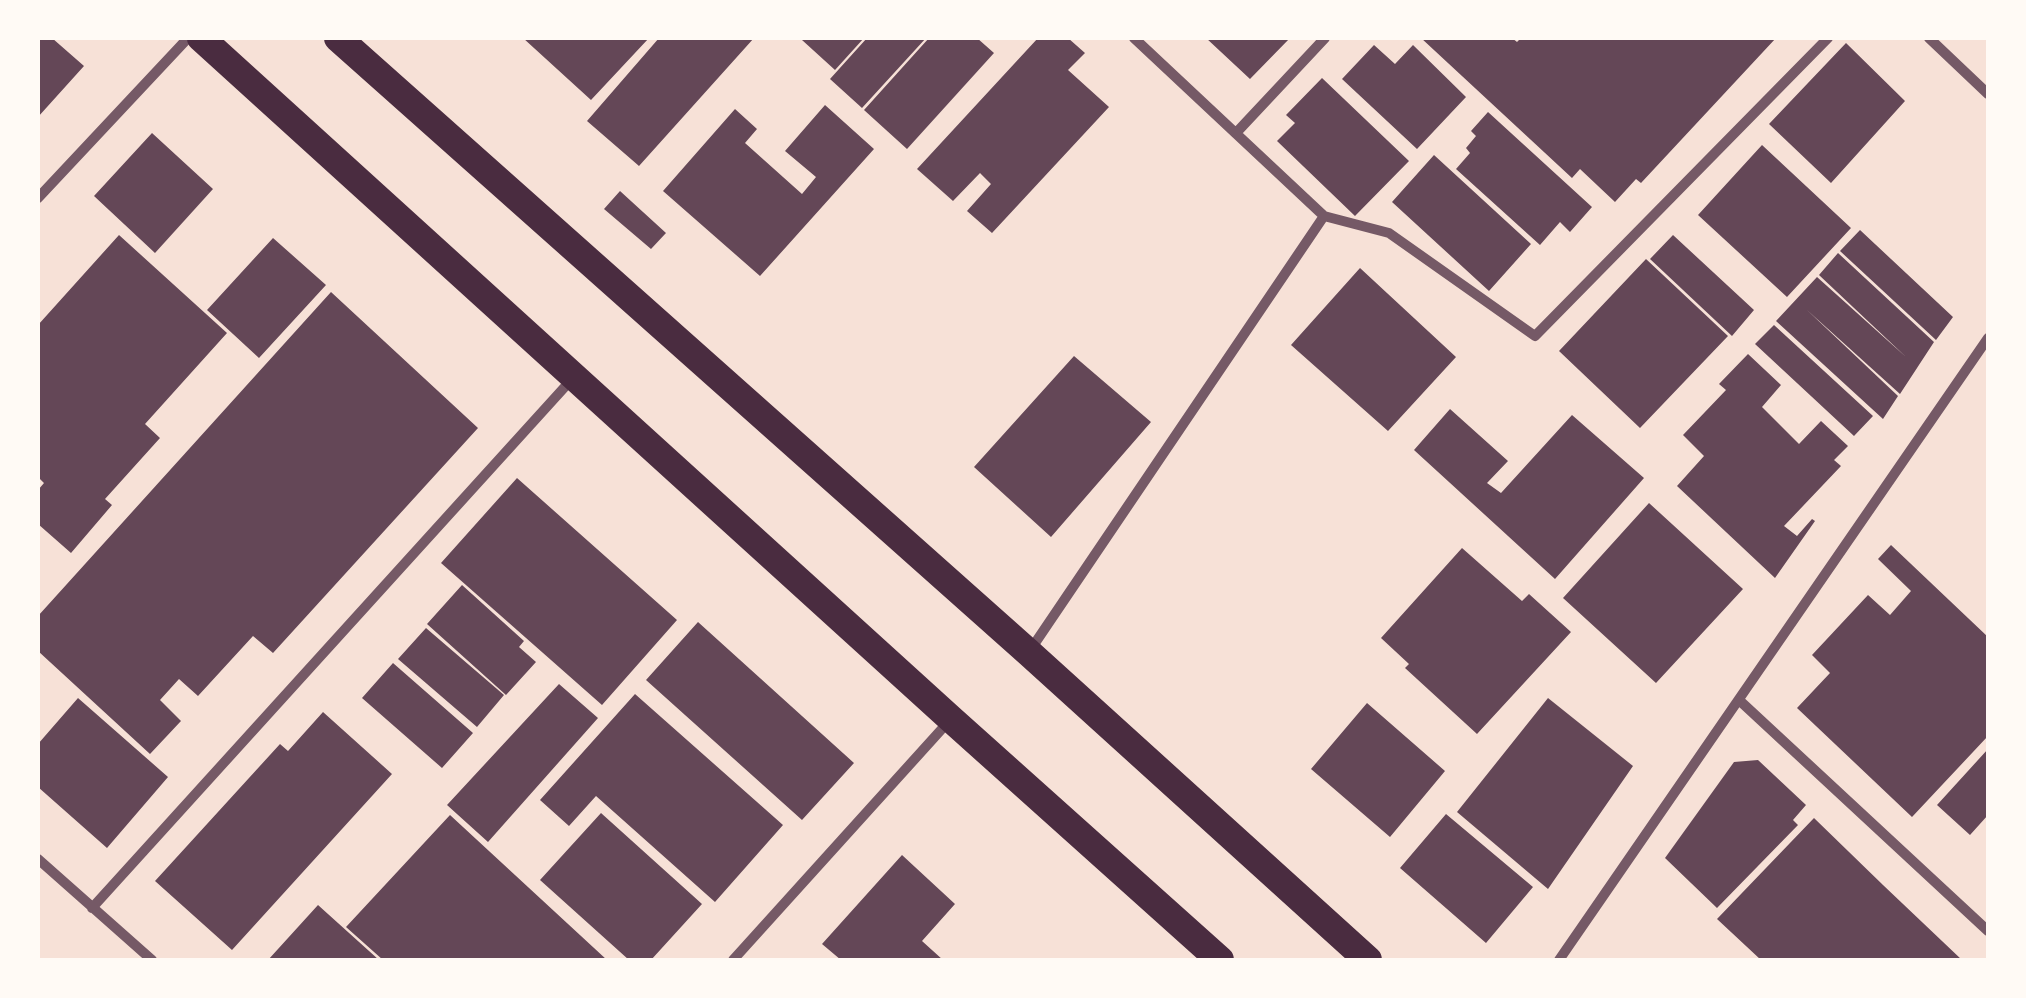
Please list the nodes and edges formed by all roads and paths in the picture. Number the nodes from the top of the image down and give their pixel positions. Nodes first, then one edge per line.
1 (188, 38) edge
2 (202, 38) edge
3 (338, 38) edge
4 (1134, 38) edge
5 (1325, 38) edge
6 (1828, 38) edge
7 (1929, 38) edge
8 (1988, 94) edge
9 (1236, 133) junction
10 (38, 198) edge
11 (1324, 216) junction
12 (1988, 338) edge
13 (574, 376) junction
14 (1028, 652) junction
15 (1739, 700) junction
16 (951, 719) junction
17 (38, 859) edge
18 (92, 908) junction
19 (1988, 931) edge
20 (152, 960) edge
21 (733, 960) edge
22 (1220, 960) edge
23 (1368, 960) edge
24 (1559, 960) edge

1 - 10 street
2 - 13 highway
3 - 14 highway
4 - 9 street
5 - 9 street
6 - 11 street
7 - 8 street
9 - 11 street
11 - 14 street
12 - 15 street
13 - 16 highway
13 - 18 street
14 - 23 highway
15 - 19 street
15 - 24 street
16 - 21 street
16 - 22 highway
17 - 18 street
18 - 20 street

